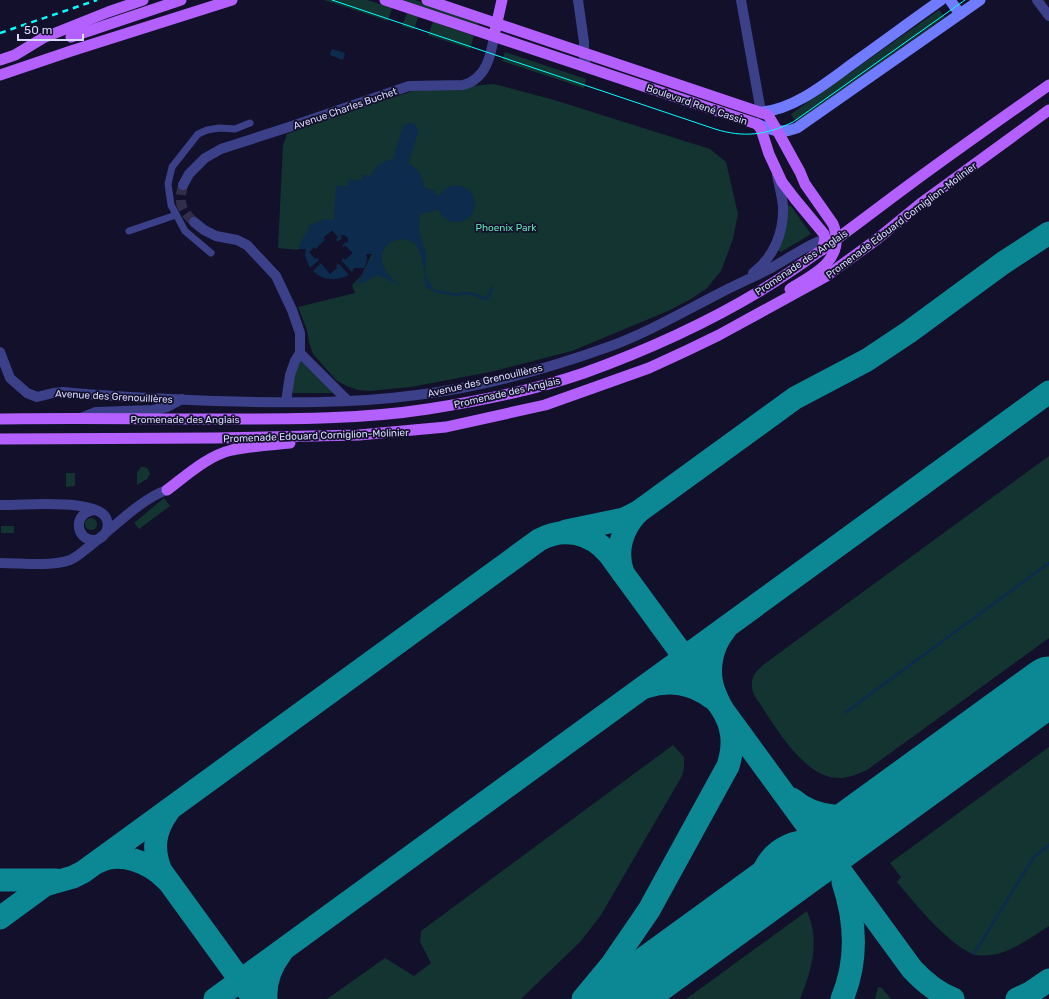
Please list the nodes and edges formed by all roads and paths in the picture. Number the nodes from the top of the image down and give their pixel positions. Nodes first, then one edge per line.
1 (143, 0) edge
2 (181, 0) edge
3 (232, 0) edge
4 (385, 0) edge
5 (427, 0) edge
6 (502, 0) edge
7 (578, 0) edge
8 (740, 0) edge
9 (941, 0) edge
10 (950, 0) edge
11 (980, 0) edge
12 (1037, 0) edge
13 (960, 14) junction
14 (1049, 16) edge
15 (496, 23) junction
16 (494, 36) junction
17 (71, 37) dead end
18 (585, 53) junction
19 (0, 60) edge
20 (587, 67) junction
21 (0, 75) edge
22 (1049, 85) edge
23 (1049, 110) edge
24 (762, 112) junction
25 (250, 123) dead end
26 (758, 124) junction
27 (778, 132) junction
28 (777, 171) junction
29 (183, 185) tunnel mouth
30 (176, 216) junction
31 (194, 222) tunnel mouth
32 (833, 224) junction
33 (850, 230) junction
34 (129, 231) dead end
35 (836, 240) junction
36 (823, 246) junction
37 (211, 253) dead end
38 (746, 279) junction
39 (756, 315) junction
40 (0, 352) edge
41 (300, 353) junction
42 (182, 400) junction
43 (347, 400) junction
44 (286, 402) junction
45 (0, 419) edge
46 (79, 419) junction
47 (359, 435) junction
48 (0, 439) edge
49 (167, 490) joint
50 (0, 505) edge
51 (98, 511) junction
52 (127, 516) junction
53 (103, 536) junction
54 (0, 563) edge

1 - 19 main road
2 - 17 main road
3 - 21 main road
4 - 16 main road, Boulevard René Cassin
5 - 15 main road, Boulevard René Cassin
6 - 15 main road
7 - 18 street
8 - 24 street
9 - 24 main road, Boulevard René Cassin
10 - 13 main road
11 - 13 main road
12 - 14 street
13 - 27 main road
15 - 16 main road
15 - 18 main road, Boulevard René Cassin
16 - 20 main road, Boulevard René Cassin
16 - 29 street, Avenue Charles Buchet
18 - 20 street
18 - 24 main road, Boulevard René Cassin
20 - 26 main road, Boulevard René Cassin
22 - 33 main road, Promenade des Anglais
23 - 39 main road, Promenade Edouard Corniglion-Molinier
24 - 26 main road
24 - 27 main road
25 - 30 street
26 - 27 main road, Boulevard René Cassin
26 - 28 main road, Avenue des Grenouillères
27 - 32 main road
28 - 36 main road, Avenue des Grenouillères
28 - 38 street, Avenue des Grenouillères
30 - 34 street
30 - 37 street
31 - 41 street
32 - 33 main road
32 - 35 main road
33 - 35 main road, Promenade des Anglais
35 - 36 main road, Promenade des Anglais
35 - 39 main road
36 - 38 street, Avenue des Grenouillères
36 - 46 main road, Promenade des Anglais
38 - 43 street, Avenue des Grenouillères
39 - 47 main road, Promenade Edouard Corniglion-Molinier
40 - 42 street, Avenue des Grenouillères
41 - 43 street
41 - 44 street
42 - 44 street, Avenue des Grenouillères
42 - 46 street, Avenue des Grenouillères
43 - 44 street, Avenue des Grenouillères
45 - 46 main road, Promenade des Anglais
47 - 48 main road, Promenade Edouard Corniglion-Molinier
47 - 49 main road
49 - 52 street
50 - 51 street
51 - 52 street
51 - 53 street
51 - 53 street
52 - 53 street
53 - 54 street

